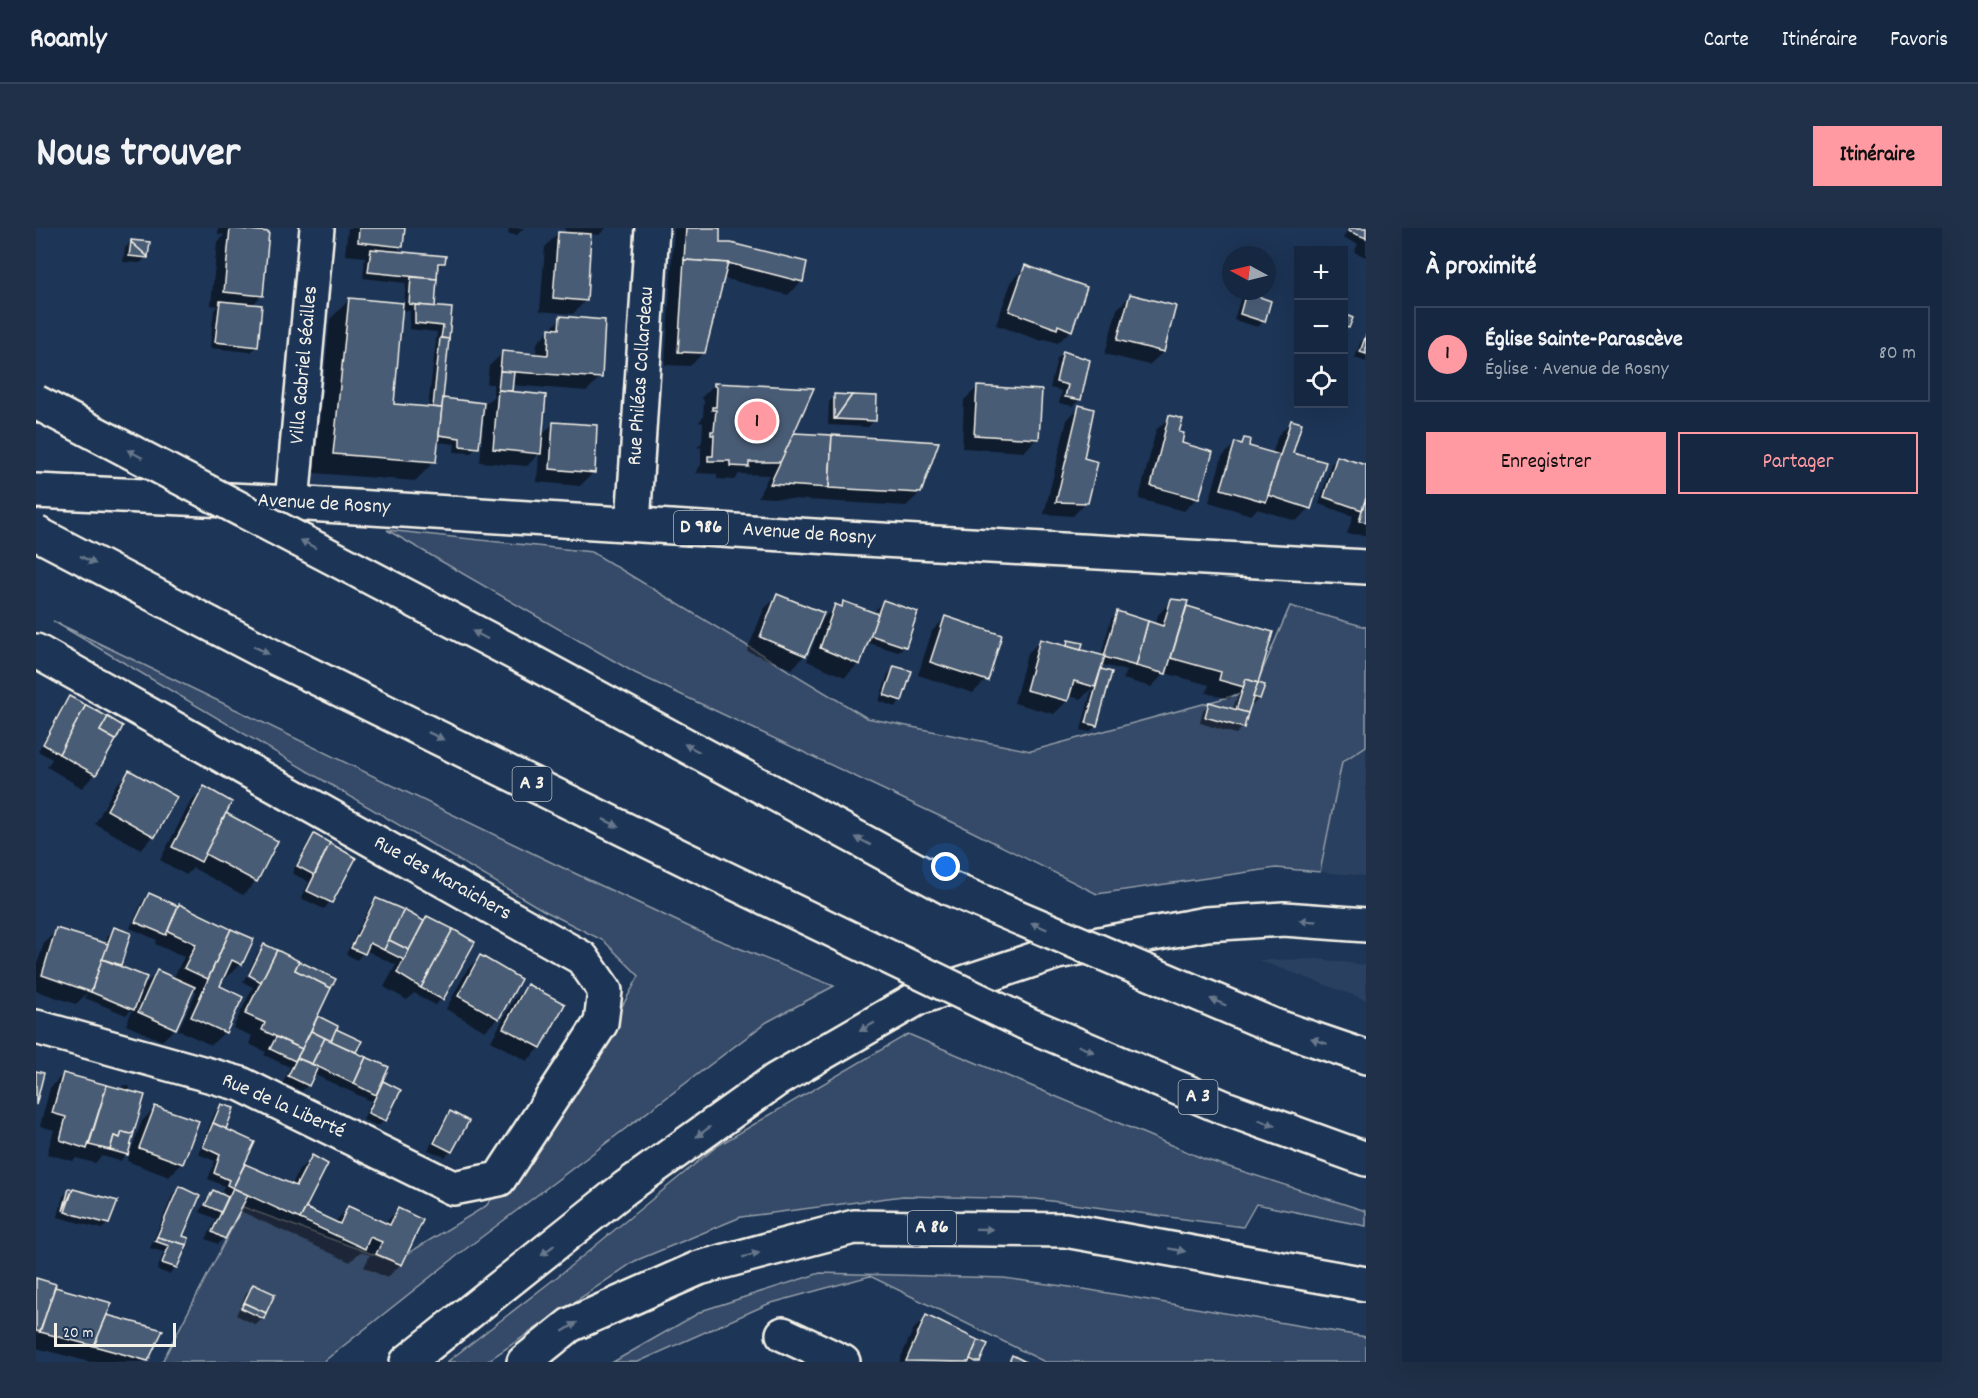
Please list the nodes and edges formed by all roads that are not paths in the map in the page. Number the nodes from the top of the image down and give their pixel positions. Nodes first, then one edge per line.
1 (317, 228) edge
2 (652, 228) edge
3 (36, 402) edge
4 (36, 491) edge
5 (292, 503) junction
6 (633, 524) junction
7 (36, 533) edge
8 (1366, 567) edge
9 (36, 651) edge
10 (1366, 925) edge
11 (36, 1027) edge
12 (1366, 1057) edge
13 (1366, 1159) edge
14 (453, 1188) joint
15 (1366, 1284) edge
16 (783, 1334) dead end
17 (407, 1362) edge
18 (524, 1362) edge
19 (843, 1362) edge

1 - 5 main road, Villa Gabriel Séailles
2 - 6 main road, Rue Philéas Collardeau
12 -> 3 main road, bridge
4 - 5 main road, Avenue de Rosny / D 986
5 - 6 main road, Avenue de Rosny / D 986
6 - 8 main road, Avenue de Rosny / D 986
7 -> 13 main road, A 3, bridge
9 - 14 main road, Rue des Maraichers
10 -> 17 main road
11 - 14 main road, Rue de la Liberté
18 -> 15 main road, A 86
16 - 19 main road

